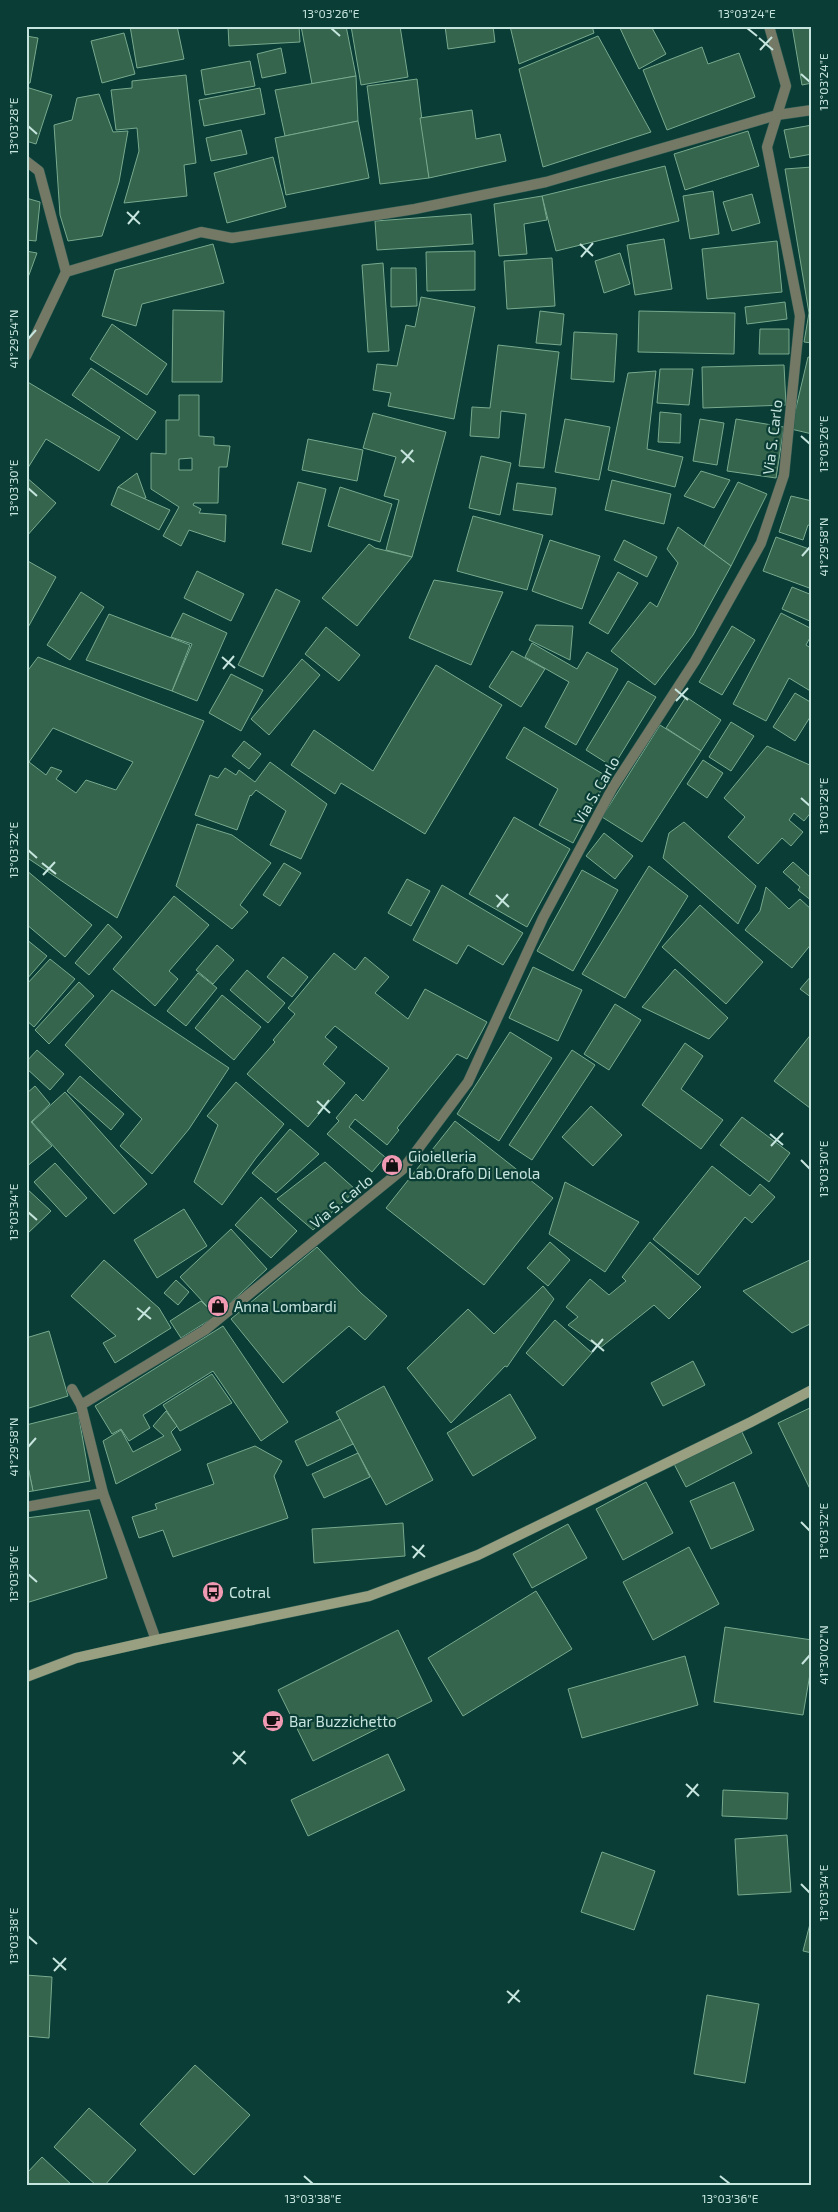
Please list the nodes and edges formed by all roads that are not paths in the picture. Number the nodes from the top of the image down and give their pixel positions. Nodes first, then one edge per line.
1 (769, 26) edge
2 (812, 110) edge
3 (778, 114) junction
4 (26, 161) edge
5 (66, 272) junction
6 (26, 356) edge
7 (72, 1389) dead end
8 (812, 1390) edge
9 (81, 1405) junction
10 (103, 1493) junction
11 (26, 1507) edge
12 (156, 1640) junction
13 (26, 1677) edge

1 - 3 street, Via S. Carlo
2 - 3 street
3 - 5 street
3 - 9 street, Via S. Carlo
4 - 5 street
5 - 6 street
7 - 9 street
8 - 12 street
9 - 10 street
10 - 11 street
10 - 12 street
12 - 13 street

